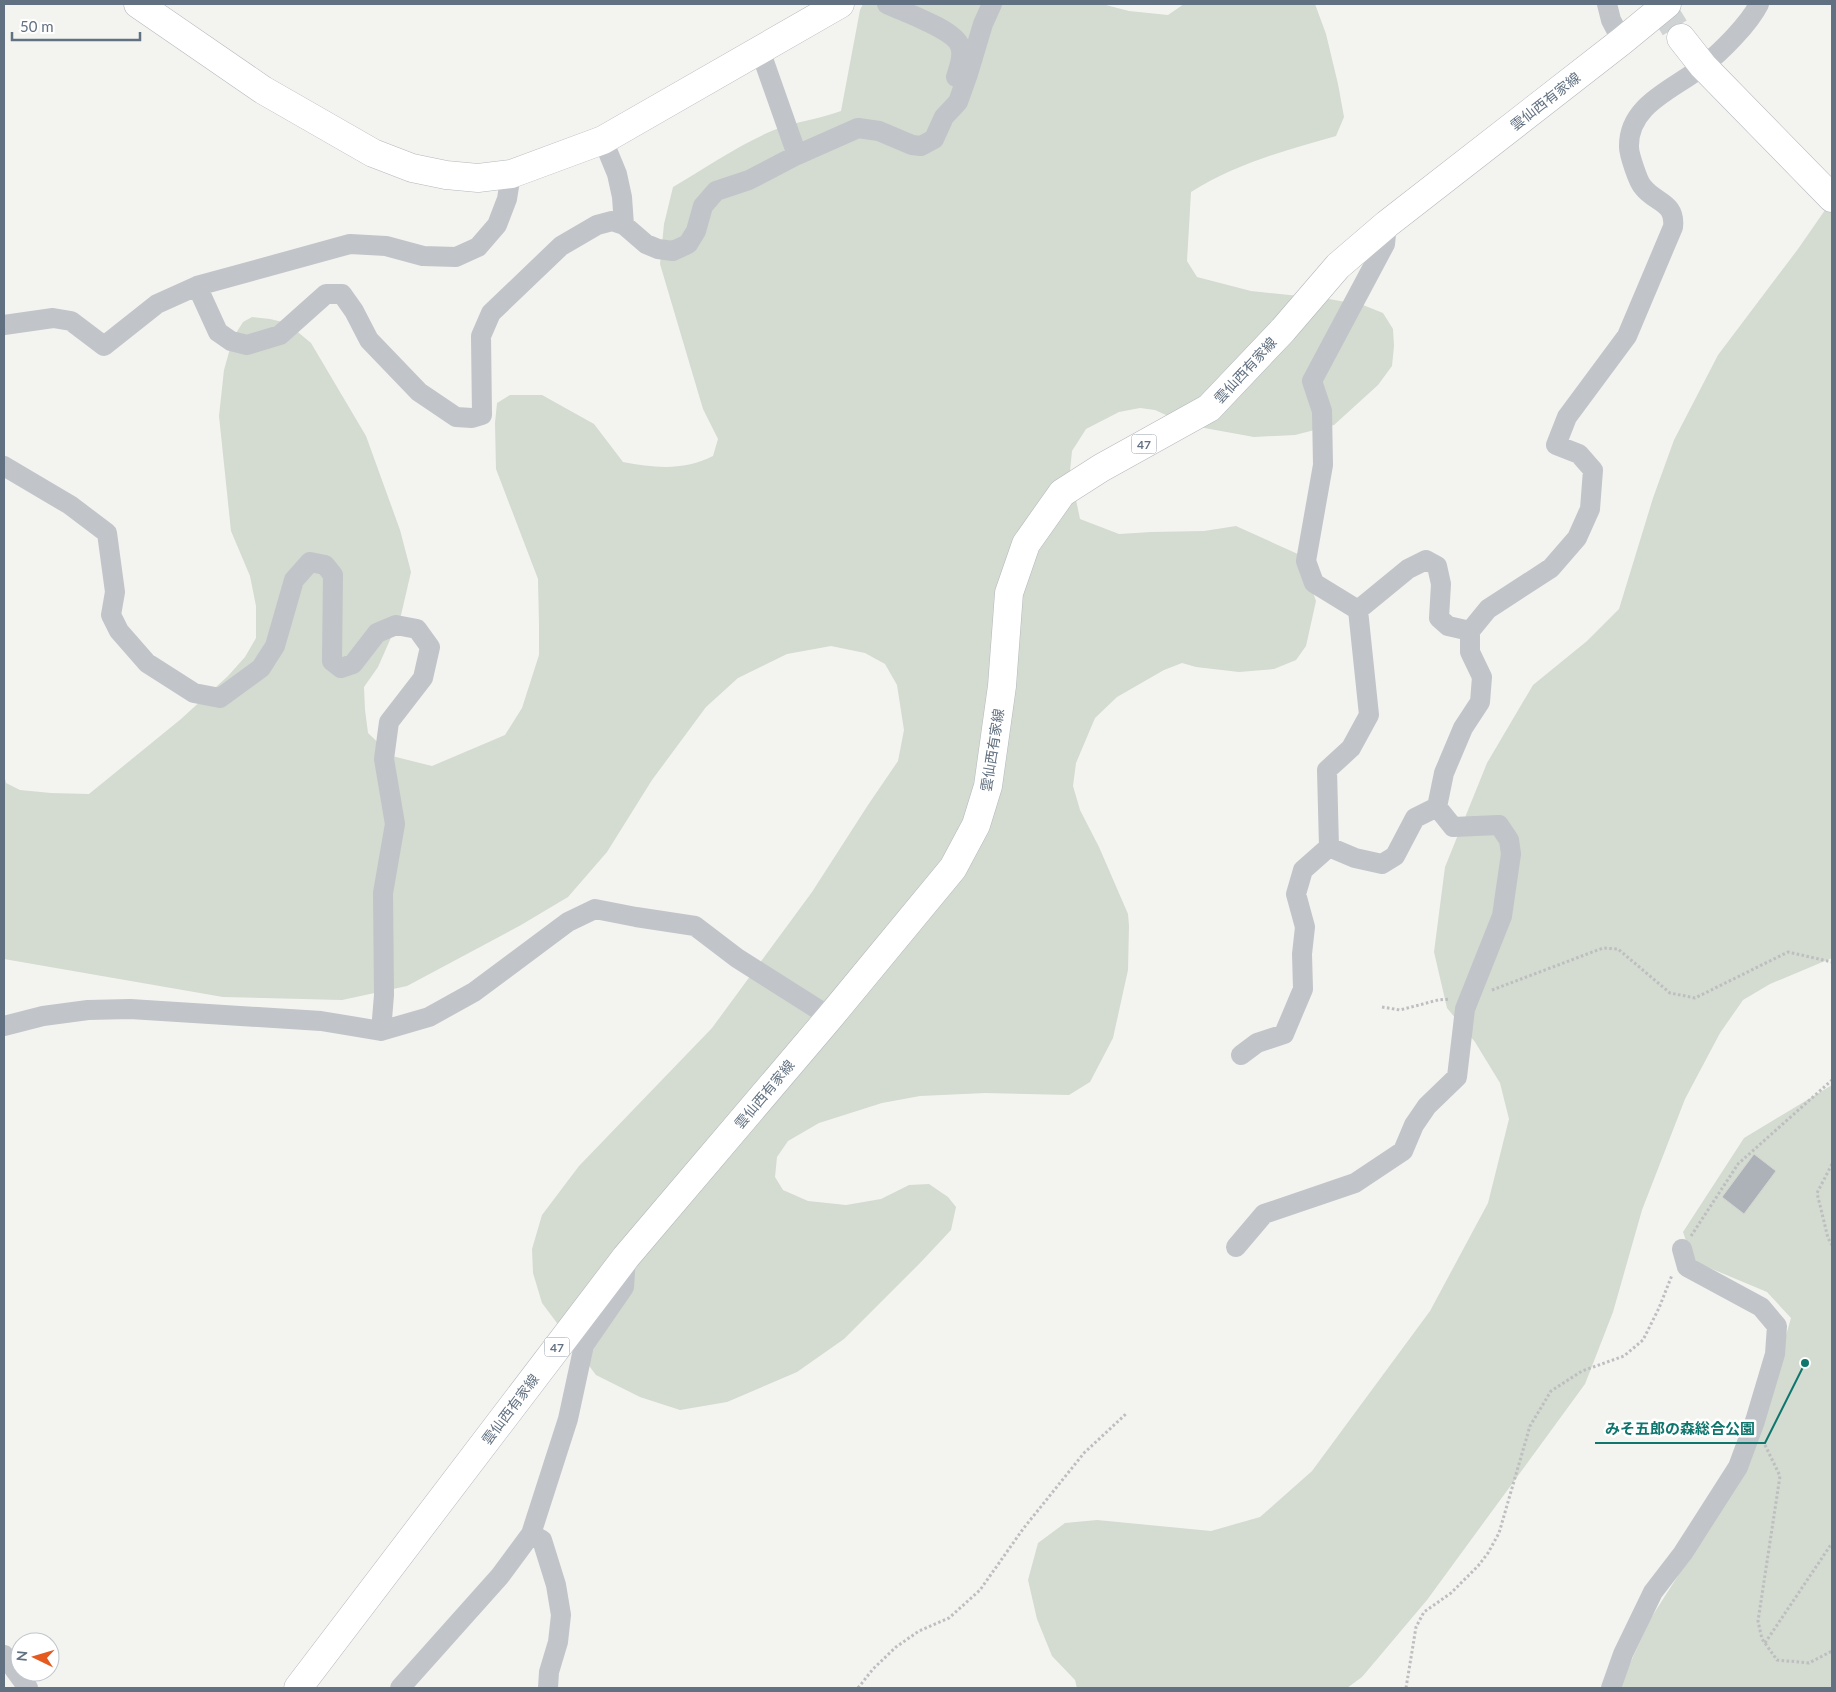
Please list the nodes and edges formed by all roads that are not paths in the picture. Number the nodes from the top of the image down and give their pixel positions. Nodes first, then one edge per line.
1 (138, 4) edge
2 (840, 4) edge
3 (887, 4) edge
4 (992, 4) edge
5 (1607, 4) edge
6 (1667, 4) edge
7 (1759, 4) edge
8 (1681, 38) tunnel mouth
9 (1622, 41) junction
10 (760, 50) junction
11 (1707, 70) junction
12 (944, 117) junction
13 (603, 140) junction
14 (797, 155) junction
15 (511, 174) junction
16 (1832, 198) edge
17 (1387, 224) junction
18 (624, 225) junction
19 (197, 286) junction
20 (4, 325) edge
21 (4, 466) edge
22 (1358, 610) junction
23 (1470, 631) junction
24 (1437, 807) junction
25 (1329, 847) junction
26 (830, 1017) junction
27 (4, 1026) edge
28 (381, 1031) junction
29 (1241, 1055) dead end
30 (1236, 1247) dead end
31 (1682, 1249) road end
32 (626, 1257) junction
33 (531, 1534) junction
34 (4, 1655) edge
35 (28, 1688) edge
36 (298, 1688) edge
37 (400, 1688) edge
38 (548, 1688) edge
39 (1610, 1688) edge

1 - 15 main road
2 - 10 main road
3 - 12 street
4 - 12 street
5 - 9 street
6 - 9 main road, 雲仙西有家線 / 47
7 - 11 street
8 - 11 main road
9 - 17 main road, 雲仙西有家線 / 47
10 - 13 main road
10 - 14 street
11 - 16 main road
11 - 23 street
12 - 14 street
13 - 15 main road
13 - 18 street
14 - 18 street
15 - 19 street
17 - 22 street
17 - 26 main road, 雲仙西有家線 / 47
18 - 19 street
19 - 20 street
21 - 28 street
22 - 23 street
22 - 25 street
23 - 24 street
24 - 25 street
24 - 30 street
25 - 29 street
26 - 28 street
26 - 32 main road, 雲仙西有家線 / 47
27 - 28 street
31 - 39 street
32 - 33 street
32 - 36 main road, 雲仙西有家線 / 47
33 - 37 street
33 - 38 street
34 - 35 street

